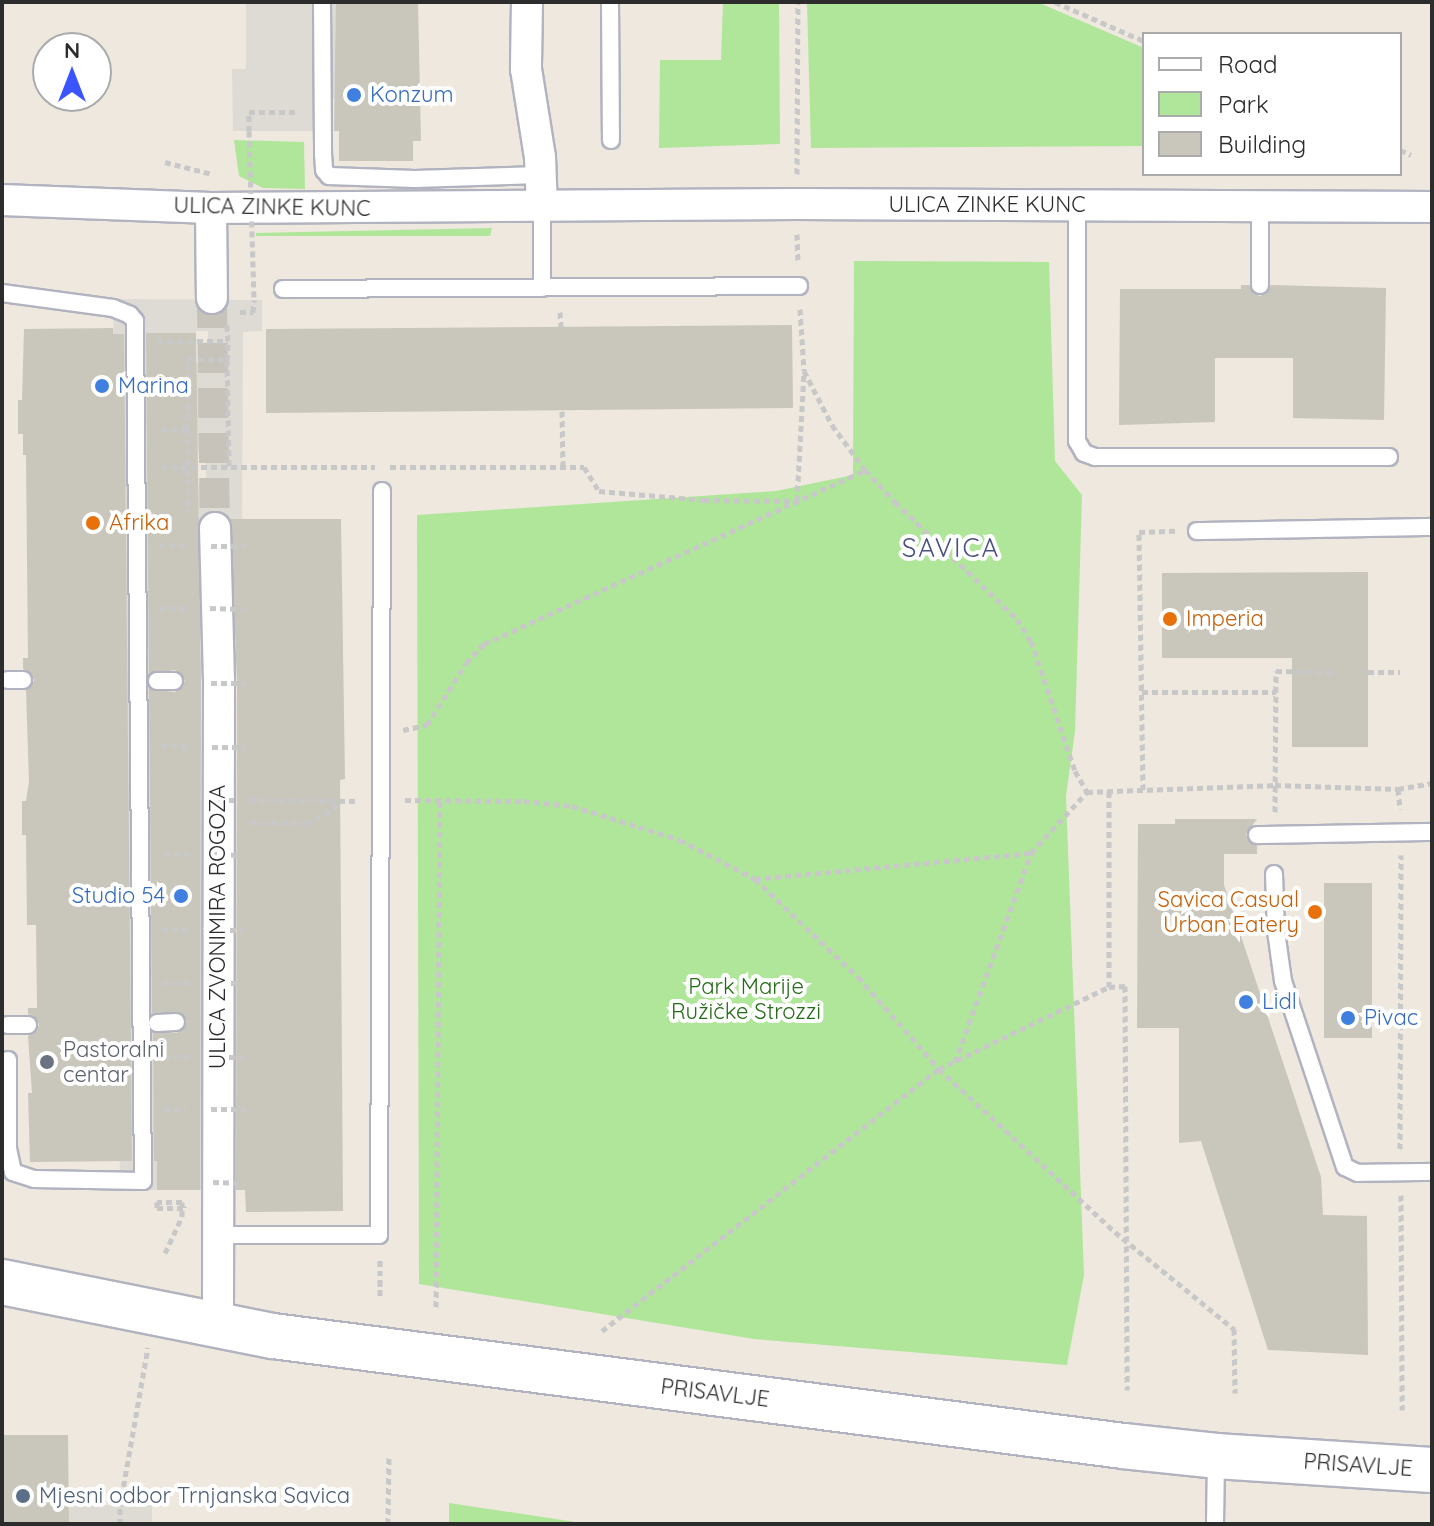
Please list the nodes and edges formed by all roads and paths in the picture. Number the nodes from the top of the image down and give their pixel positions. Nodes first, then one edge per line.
1 (322, 2) edge
2 (527, 2) edge
3 (610, 2) edge
4 (798, 2) edge
5 (1055, 2) edge
6 (1142, 40) edge
7 (323, 112) junction
8 (611, 140) dead end
9 (1402, 151) edge
10 (1411, 155) dead end
11 (540, 175) junction
12 (796, 187) dead end
13 (2, 200) edge
14 (1077, 205) junction
15 (1260, 206) junction
16 (1432, 207) edge
17 (211, 208) junction
18 (542, 208) junction
19 (797, 226) dead end
20 (1260, 285) dead end
21 (799, 286) junction
22 (542, 288) junction
23 (283, 289) dead end
24 (2, 293) edge
25 (212, 298) tunnel mouth
26 (254, 300) dead end
27 (136, 341) junction
28 (208, 341) dead end
29 (228, 341) dead end
30 (227, 360) junction
31 (804, 371) junction
32 (562, 411) dead end
33 (137, 429) junction
34 (1389, 457) dead end
35 (137, 467) junction
36 (380, 467) junction
37 (563, 467) junction
38 (229, 468) junction
39 (865, 470) junction
40 (382, 491) joint
41 (797, 501) junction
42 (1432, 527) edge
43 (1197, 531) joint
44 (208, 540) junction
45 (138, 545) junction
46 (247, 546) dead end
47 (138, 608) junction
48 (198, 608) dead end
49 (210, 608) dead end
50 (247, 609) dead end
51 (1336, 672) dead end
52 (1368, 672) dead end
53 (1400, 672) dead end
54 (157, 681) dead end
55 (174, 681) dead end
56 (1142, 692) junction
57 (1276, 692) junction
58 (380, 731) junction
59 (140, 746) junction
60 (200, 747) dead end
61 (212, 747) dead end
62 (245, 747) dead end
63 (1432, 783) edge
64 (1275, 785) junction
65 (1398, 789) junction
66 (1143, 790) junction
67 (1087, 792) junction
68 (1109, 792) junction
69 (250, 800) dead end
70 (440, 800) junction
71 (338, 801) junction
72 (379, 801) junction
73 (220, 808) junction
74 (1401, 818) dead end
75 (1275, 821) dead end
76 (1432, 832) edge
77 (1257, 835) dead end
78 (1401, 850) dead end
79 (1031, 853) junction
80 (141, 854) junction
81 (201, 854) dead end
82 (211, 854) dead end
83 (243, 855) dead end
84 (1274, 874) dead end
85 (755, 879) junction
86 (141, 930) junction
87 (201, 930) dead end
88 (210, 930) dead end
89 (243, 930) dead end
90 (142, 983) junction
91 (201, 983) dead end
92 (211, 983) dead end
93 (244, 983) dead end
94 (1109, 987) junction
95 (176, 1022) dead end
96 (157, 1023) dead end
97 (8, 1025) dead end
98 (28, 1025) dead end
99 (142, 1057) junction
100 (202, 1057) dead end
101 (209, 1057) dead end
102 (245, 1057) dead end
103 (8, 1060) dead end
104 (955, 1062) junction
105 (939, 1069) junction
106 (143, 1109) junction
107 (193, 1109) dead end
108 (211, 1109) dead end
109 (245, 1109) dead end
110 (1432, 1172) edge
111 (1400, 1173) junction
112 (213, 1182) dead end
113 (245, 1183) dead end
114 (179, 1208) dead end
115 (218, 1235) junction
116 (379, 1235) junction
117 (1127, 1242) junction
118 (165, 1253) dead end
119 (2, 1282) edge
120 (380, 1298) dead end
121 (436, 1307) dead end
122 (218, 1325) junction
123 (602, 1331) dead end
124 (147, 1352) dead end
125 (1127, 1390) dead end
126 (1235, 1393) dead end
127 (1402, 1410) dead end
128 (389, 1455) dead end
129 (1216, 1456) junction
130 (1432, 1470) edge
131 (120, 1524) edge
132 (388, 1524) edge
133 (1215, 1524) edge

1 - 7 lane
2 - 11 street
3 - 8 lane
4 - 12 path
5 - 6 path
7 - 11 lane
7 - 26 path, bridge
9 - 10 path
11 - 18 street
13 - 17 street, ULICA ZINKE KUNC
14 - 15 street, ULICA ZINKE KUNC
14 - 18 street, ULICA ZINKE KUNC
14 - 34 lane
15 - 16 street, ULICA ZINKE KUNC
15 - 20 lane
17 - 18 street, ULICA ZINKE KUNC
17 - 25 street
18 - 22 lane
19 - 21 path
21 - 22 lane
21 - 31 path
22 - 23 lane
24 - 27 lane
27 - 28 path
27 - 33 lane
29 - 30 path
30 - 33 path
30 - 38 path
31 - 39 path
31 - 41 path
32 - 37 path
33 - 35 lane
35 - 38 path
35 - 45 lane
36 - 37 path
36 - 38 path
36 - 40 path
37 - 41 path
39 - 41 path
39 - 67 path
40 - 58 lane
41 - 58 path
42 - 43 lane
43 - 56 path
44 - 45 path
44 - 46 path, bridge
44 - 73 street, ULICA ZVONIMIRA ROGOZA
45 - 47 lane
47 - 48 path
47 - 59 lane
49 - 50 path, bridge
51 - 57 path
52 - 53 path
54 - 55 lane
56 - 57 path
56 - 66 path
57 - 64 path
58 - 72 lane
59 - 60 path
59 - 80 lane
61 - 62 path, bridge
63 - 65 path
64 - 65 path
64 - 66 path
64 - 75 path
65 - 74 path
66 - 68 path
67 - 68 path
67 - 79 path
68 - 94 path
69 - 71 path
70 - 72 path
70 - 85 path
70 - 121 path
71 - 72 path
71 - 73 path
72 - 116 lane
73 - 115 street, ULICA ZVONIMIRA ROGOZA
76 - 77 lane
78 - 111 path
79 - 85 path
79 - 104 path
80 - 81 path
80 - 86 lane
82 - 83 path, bridge
84 - 111 lane
85 - 105 path
86 - 87 path
86 - 90 lane
88 - 89 path, bridge
90 - 91 path
90 - 99 lane
92 - 93 path, bridge
94 - 104 path
94 - 117 path
95 - 96 lane
97 - 98 lane
99 - 100 path
99 - 106 lane
101 - 102 path, bridge
103 - 106 lane
104 - 105 path
105 - 117 path
105 - 123 path
106 - 107 path
108 - 109 path, bridge
110 - 111 lane
111 - 127 path
112 - 113 path, bridge
114 - 118 path
115 - 116 lane
115 - 122 street, ULICA ZVONIMIRA ROGOZA
116 - 120 path
117 - 125 path
117 - 126 path
119 - 122 street, PRISAVLJE
122 - 129 street, PRISAVLJE
124 - 131 path
128 - 132 path
129 - 130 street, PRISAVLJE
129 - 133 lane

